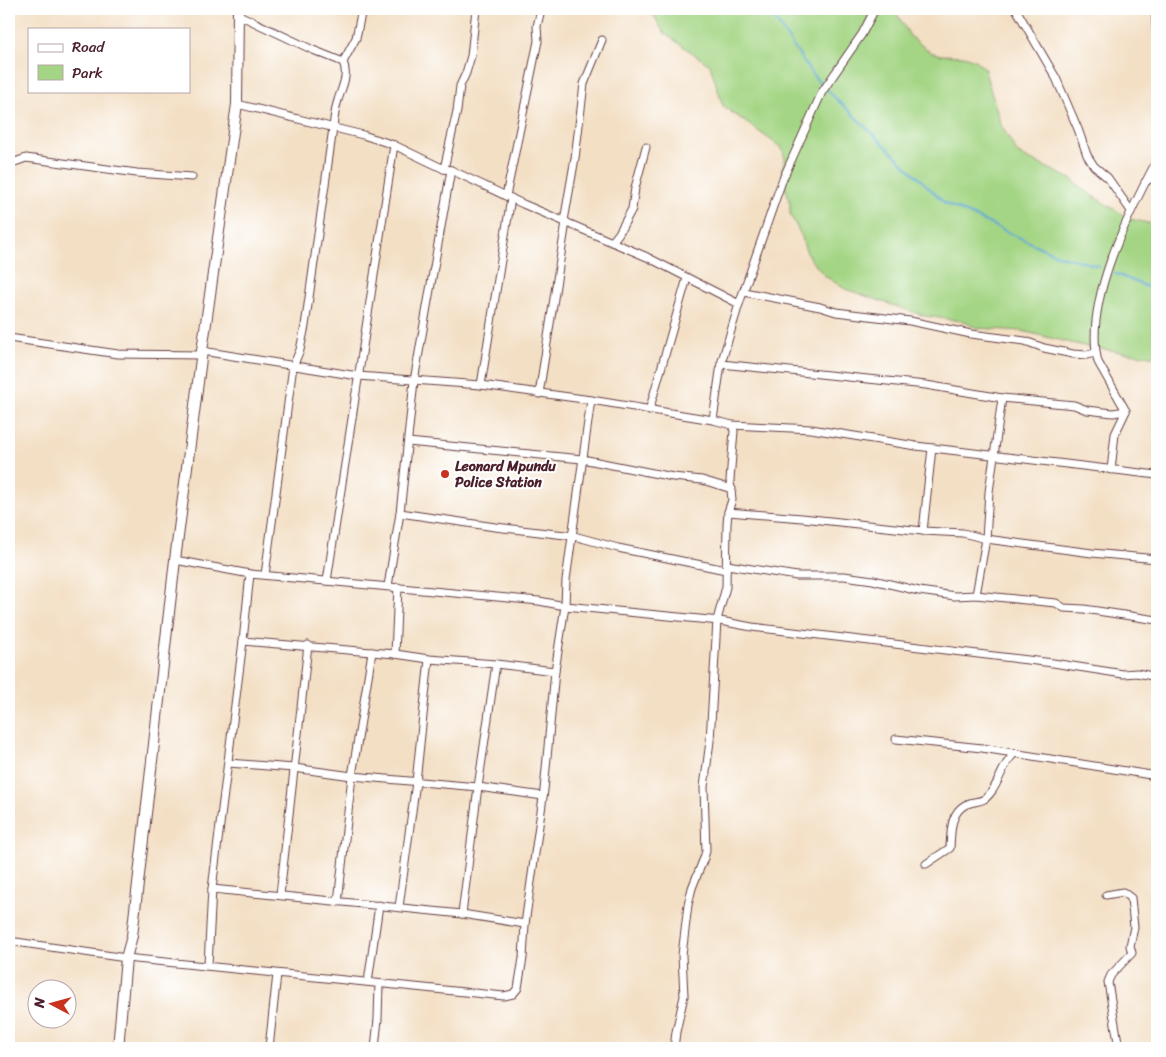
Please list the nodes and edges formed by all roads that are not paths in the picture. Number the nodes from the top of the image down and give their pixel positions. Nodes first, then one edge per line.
1 (362, 9) edge
2 (476, 9) edge
3 (875, 9) edge
4 (1016, 9) edge
5 (1154, 9) edge
6 (541, 10) edge
7 (239, 12) edge
8 (602, 40) dead end
9 (1157, 41) edge
10 (343, 62) junction
11 (237, 104) junction
12 (333, 128) junction
13 (394, 145) junction
14 (646, 146) dead end
15 (1157, 154) edge
16 (9, 162) edge
17 (448, 170) junction
18 (1157, 175) edge
19 (192, 177) dead end
20 (1145, 182) junction
21 (508, 197) junction
22 (1131, 210) junction
23 (565, 221) junction
24 (612, 242) junction
25 (687, 278) junction
26 (744, 292) junction
27 (739, 304) junction
28 (9, 338) edge
29 (202, 353) junction
30 (1095, 353) junction
31 (721, 364) junction
32 (293, 366) junction
33 (358, 376) junction
34 (414, 381) junction
35 (481, 386) junction
36 (539, 394) junction
37 (1002, 398) junction
38 (591, 400) junction
39 (649, 411) junction
40 (1126, 411) junction
41 (713, 420) junction
42 (732, 426) junction
43 (408, 442) junction
44 (932, 448) junction
45 (994, 455) junction
46 (582, 459) junction
47 (1111, 470) junction
48 (1157, 475) edge
49 (732, 488) junction
50 (400, 512) junction
51 (728, 512) junction
52 (923, 531) junction
53 (574, 536) junction
54 (986, 539) junction
55 (1157, 559) edge
56 (175, 560) junction
57 (727, 568) junction
58 (250, 574) junction
59 (266, 575) junction
60 (327, 581) junction
61 (388, 586) junction
62 (398, 587) junction
63 (976, 595) junction
64 (565, 606) junction
65 (717, 620) junction
66 (1157, 620) edge
67 (244, 641) junction
68 (308, 645) junction
69 (372, 652) junction
70 (395, 654) junction
71 (430, 659) junction
72 (496, 664) junction
73 (555, 671) junction
74 (1157, 677) edge
75 (896, 739) dead end
76 (1014, 754) junction
77 (228, 763) junction
78 (294, 768) junction
79 (352, 776) junction
80 (1157, 776) edge
81 (416, 782) junction
82 (478, 788) junction
83 (543, 796) junction
84 (926, 864) dead end
85 (212, 889) junction
86 (280, 895) junction
87 (1106, 895) dead end
88 (338, 902) junction
89 (379, 905) junction
90 (399, 907) junction
91 (462, 914) junction
92 (525, 924) junction
93 (9, 940) edge
94 (126, 958) junction
95 (208, 965) junction
96 (272, 972) junction
97 (368, 982) junction
98 (379, 984) junction
99 (118, 1048) edge
100 (269, 1048) edge
101 (375, 1048) edge
102 (674, 1048) edge
103 (1119, 1048) edge

1 - 10 street
2 - 17 street
3 - 26 street
4 - 22 street
5 - 9 street
6 - 21 street
7 - 10 street
7 - 11 street
8 - 23 street
10 - 12 street
11 - 12 street
11 - 29 street
12 - 13 street
12 - 32 street
13 - 17 street
13 - 33 street
14 - 24 street
15 - 20 street
16 - 19 street
17 - 21 street
17 - 34 street
18 - 20 street
20 - 22 street
21 - 23 street
21 - 35 street
22 - 30 street
23 - 24 street
23 - 36 street
24 - 25 street
25 - 27 street
25 - 39 street
26 - 27 street
26 - 30 street
27 - 31 street
28 - 29 street
29 - 32 street
29 - 56 street
30 - 40 street
31 - 37 street
31 - 41 street
32 - 33 street
32 - 59 street
33 - 34 street
33 - 60 street
34 - 35 street
34 - 43 street
35 - 36 street
36 - 38 street
37 - 40 street
37 - 45 street
38 - 39 street
38 - 46 street
39 - 41 street
40 - 47 street
41 - 42 street
42 - 44 street
42 - 49 street
43 - 46 street
43 - 50 street
44 - 45 street
44 - 52 street
45 - 47 street
45 - 54 street
46 - 49 street
46 - 53 street
47 - 48 street
49 - 51 street
50 - 53 street
50 - 61 street
51 - 52 street
51 - 57 street
52 - 54 street
53 - 57 street
53 - 64 street
54 - 55 street
54 - 63 street
56 - 58 street
56 - 94 street
57 - 63 street
57 - 65 street
58 - 59 street
58 - 67 street
59 - 60 street
60 - 61 street
61 - 62 street
62 - 64 street
62 - 70 street
63 - 66 street
64 - 65 street
64 - 73 street
65 - 74 street
65 - 102 street
67 - 68 street
67 - 77 street
68 - 69 street
68 - 78 street
69 - 70 street
69 - 79 street
70 - 71 street
71 - 72 street
71 - 81 street
72 - 73 street
72 - 82 street
73 - 83 street
75 - 76 street
76 - 80 street
76 - 84 street
77 - 78 street
77 - 85 street
78 - 79 street
78 - 86 street
79 - 81 street
79 - 88 street
81 - 82 street
81 - 90 street
82 - 83 street
82 - 91 street
83 - 92 street
85 - 86 street
85 - 95 street
86 - 88 street
87 - 103 street
88 - 89 street
89 - 90 street
89 - 97 street
90 - 91 street
91 - 92 street
92 - 98 street
93 - 94 street
94 - 95 street
94 - 99 street
95 - 96 street
96 - 97 street
96 - 100 street
97 - 98 street
98 - 101 street

